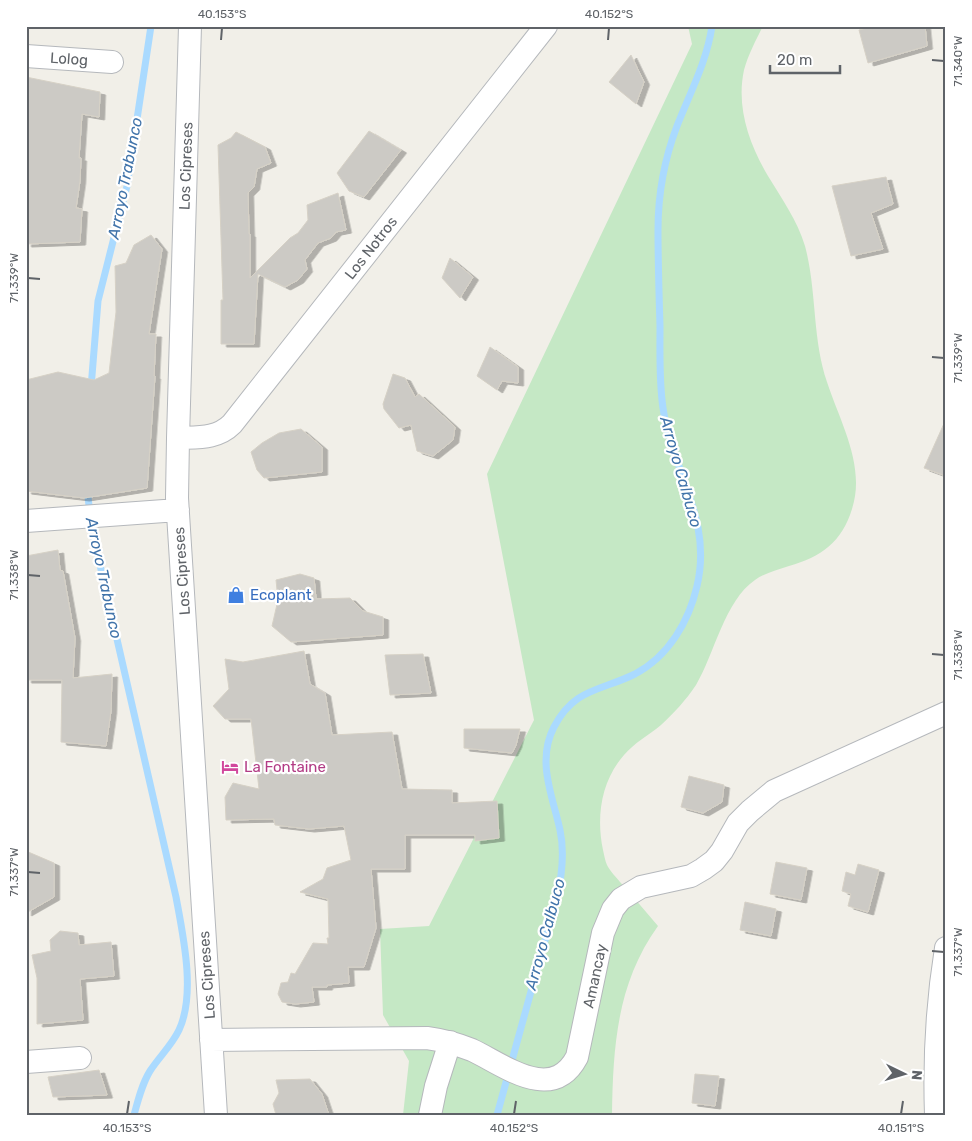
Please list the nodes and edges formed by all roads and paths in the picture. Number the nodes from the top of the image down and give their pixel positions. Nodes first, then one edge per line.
1 (190, 26) edge
2 (546, 26) edge
3 (26, 56) edge
4 (112, 62) dead end
5 (178, 438) junction
6 (178, 510) junction
7 (26, 521) edge
8 (946, 713) edge
9 (946, 948) edge
10 (211, 1040) junction
11 (450, 1042) junction
12 (80, 1058) dead end
13 (26, 1062) edge
14 (216, 1115) edge
15 (430, 1115) edge
16 (936, 1115) edge

1 - 5 street, Los Cipreses
2 - 5 street, Los Notros
3 - 4 street, Lolog
5 - 6 street, Los Cipreses
6 - 7 street
6 - 10 street, Los Cipreses
8 - 11 street, Amancay
9 - 16 street
10 - 11 street, Amancay
10 - 14 street, Los Cipreses
11 - 15 street
12 - 13 street

